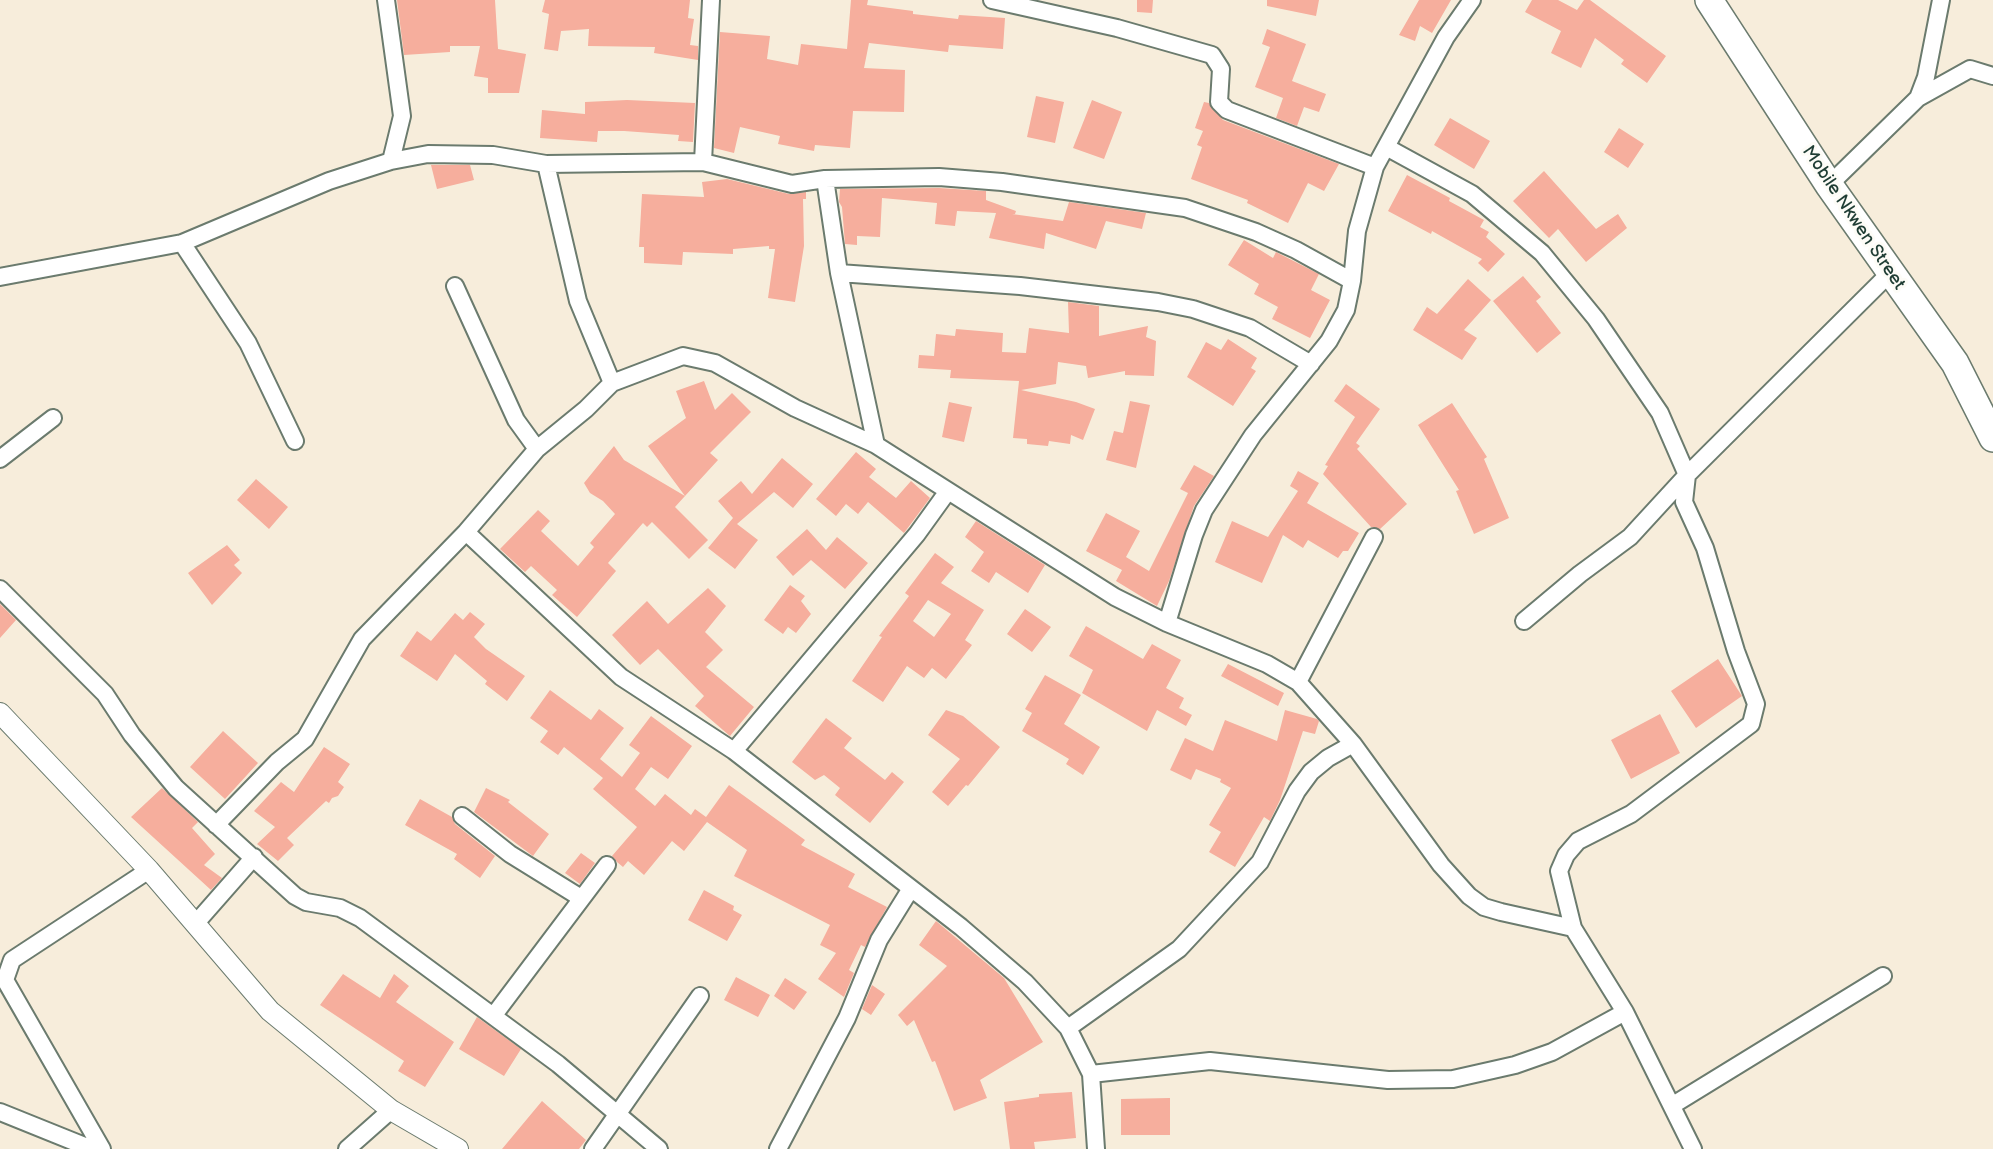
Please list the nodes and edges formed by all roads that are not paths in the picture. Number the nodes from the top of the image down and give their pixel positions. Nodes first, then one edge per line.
1 (386, 0) edge
2 (711, 0) edge
3 (992, 0) edge
4 (1472, 0) edge
5 (1709, 0) edge
6 (1941, 0) edge
7 (1993, 76) edge
8 (1918, 98) junction
9 (1388, 148) junction
10 (391, 161) junction
11 (703, 162) junction
12 (546, 164) junction
13 (1375, 167) junction
14 (825, 179) junction
15 (1829, 185) junction
16 (182, 243) junction
17 (839, 273) junction
18 (1890, 273) junction
19 (0, 277) edge
20 (1352, 281) junction
21 (455, 286) dead end
22 (1311, 364) junction
23 (612, 383) junction
24 (53, 418) dead end
25 (1993, 438) edge
26 (296, 441) dead end
27 (876, 445) junction
28 (537, 449) junction
29 (0, 459) edge
30 (1687, 476) junction
31 (948, 491) junction
32 (466, 532) junction
33 (1374, 537) dead end
34 (0, 589) edge
35 (1524, 621) dead end
36 (1167, 622) junction
37 (1298, 682) junction
38 (0, 713) edge
39 (1353, 744) junction
40 (734, 750) junction
41 (462, 816) dead end
42 (216, 825) junction
43 (254, 857) junction
44 (607, 865) dead end
45 (149, 870) junction
46 (910, 890) junction
47 (581, 898) junction
48 (196, 923) junction
49 (1573, 928) junction
50 (1883, 976) dead end
51 (700, 996) dead end
52 (1625, 1012) junction
53 (494, 1016) junction
54 (1068, 1028) junction
55 (1091, 1074) junction
56 (1672, 1105) junction
57 (391, 1110) junction
58 (0, 1112) edge
59 (616, 1114) junction
60 (92, 1149) edge
61 (102, 1149) edge
62 (347, 1149) edge
63 (458, 1149) edge
64 (592, 1149) edge
65 (659, 1149) edge
66 (778, 1149) edge
67 (1096, 1149) edge
68 (1693, 1149) edge

1 - 10 street
2 - 11 street
3 - 13 street
4 - 9 street
5 - 15 highway, Mobile Nkwen Street
6 - 8 street
7 - 8 street
8 - 15 street
9 - 13 street
9 - 30 street
10 - 12 street
10 - 16 street
11 - 12 street
11 - 14 street
12 - 23 street
13 - 20 street
14 - 17 street
14 - 20 street
15 - 18 highway, Mobile Nkwen Street
16 - 19 street
16 - 26 street
17 - 22 street
17 - 27 street
18 - 25 highway, Mobile Nkwen Street
18 - 30 street
20 - 22 street
21 - 28 street
22 - 36 street
23 - 27 street
23 - 28 street
24 - 29 street
27 - 31 street
28 - 32 street
30 - 35 street
30 - 49 street
31 - 36 street
31 - 40 street
32 - 40 street
32 - 42 street
33 - 37 street
34 - 42 street
36 - 37 street
37 - 39 street
38 - 45 street
39 - 49 street
39 - 54 street
40 - 46 street
41 - 47 street
42 - 43 street
43 - 48 street
43 - 53 street
44 - 47 street
45 - 48 street
45 - 61 street
46 - 54 street
46 - 66 street
47 - 53 street
48 - 57 street
49 - 52 street
50 - 56 street
51 - 59 street
52 - 55 street
52 - 56 street
53 - 59 street
54 - 55 street
55 - 67 street
56 - 68 street
57 - 62 street
57 - 63 street
58 - 60 street
59 - 64 street
59 - 65 street

